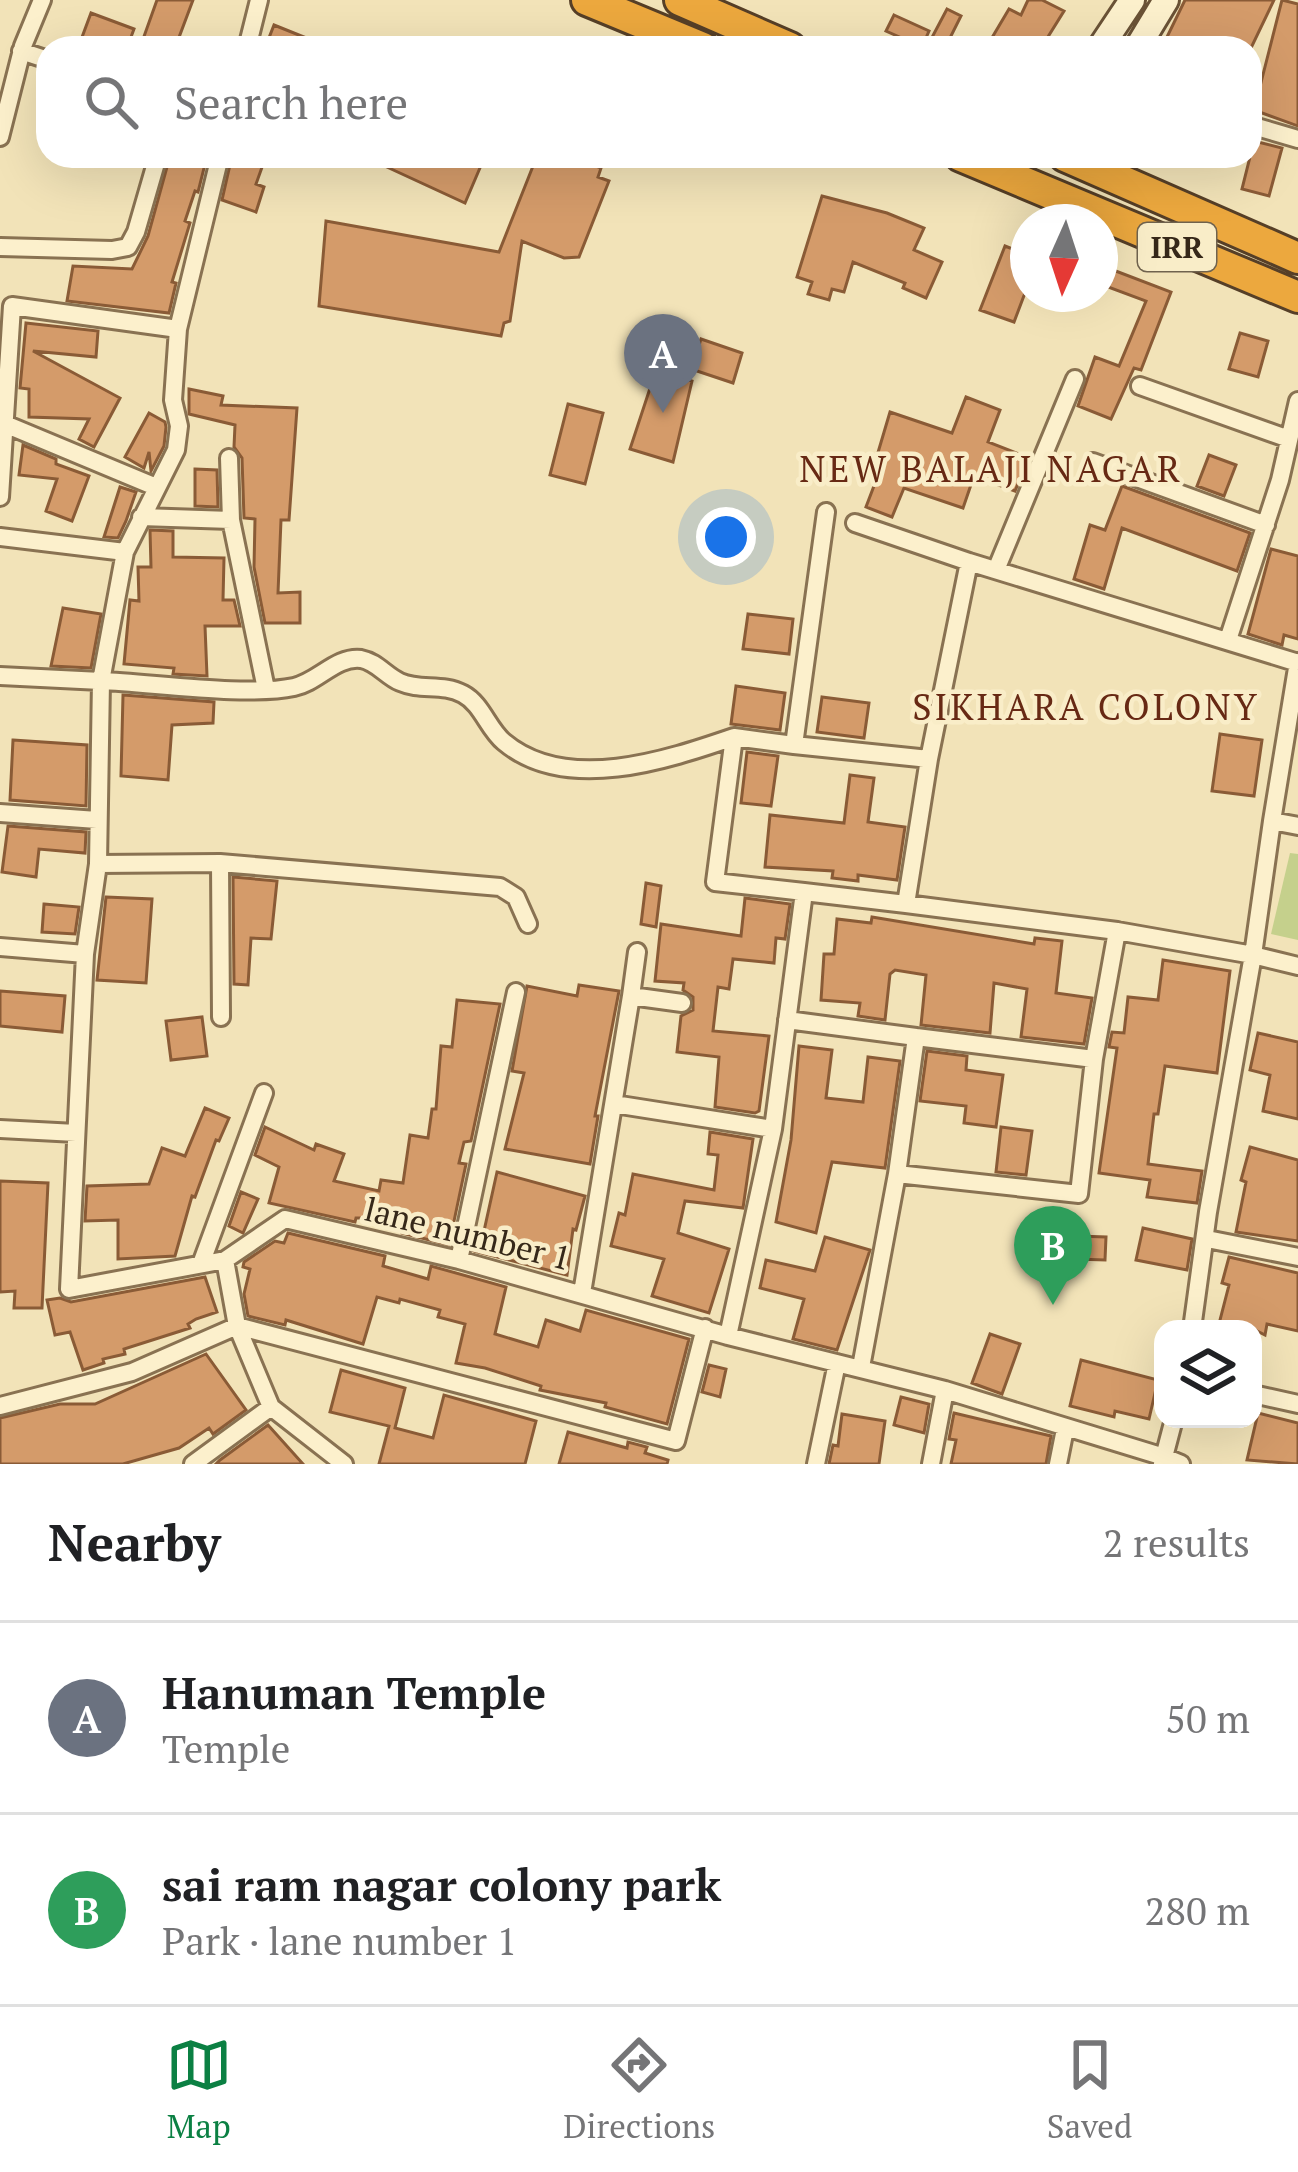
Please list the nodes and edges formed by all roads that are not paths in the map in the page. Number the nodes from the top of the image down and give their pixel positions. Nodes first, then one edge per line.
1 (42, 0) edge
2 (259, 0) edge
3 (587, 0) edge
4 (680, 0) edge
5 (1132, 0) edge
6 (1166, 0) edge
7 (250, 36) edge
8 (674, 36) edge
9 (762, 36) edge
10 (1109, 36) edge
11 (1144, 36) edge
12 (22, 51) junction
13 (36, 56) edge
14 (1262, 128) edge
15 (0, 137) edge
16 (1298, 139) edge
17 (155, 168) edge
18 (217, 168) edge
19 (991, 168) edge
20 (1095, 168) edge
21 (0, 248) edge
22 (1298, 259) edge
23 (1298, 297) edge
24 (6, 307) edge
25 (178, 329) junction
26 (1075, 379) dead end
27 (1140, 386) dead end
28 (1298, 401) edge
29 (2, 422) edge
30 (1289, 439) junction
31 (229, 458) dead end
32 (1093, 463) dead end
33 (1289, 483) edge
34 (156, 487) junction
35 (0, 497) edge
36 (826, 512) dead end
37 (141, 517) junction
38 (231, 520) junction
39 (855, 523) dead end
40 (1266, 525) junction
41 (0, 537) edge
42 (125, 552) junction
43 (969, 562) junction
44 (996, 570) junction
45 (1228, 640) junction
46 (1297, 662) edge
47 (0, 676) edge
48 (101, 681) junction
49 (266, 689) junction
50 (734, 737) junction
51 (794, 746) junction
52 (929, 759) junction
53 (0, 813) edge
54 (97, 820) junction
55 (1272, 821) junction
56 (1298, 826) edge
57 (220, 863) junction
58 (98, 864) junction
59 (804, 892) junction
60 (906, 904) junction
61 (528, 924) dead end
62 (1117, 931) junction
63 (0, 947) edge
64 (637, 952) dead end
65 (85, 954) junction
66 (1253, 955) junction
67 (1298, 966) edge
68 (516, 992) dead end
69 (632, 996) junction
70 (682, 1003) dead end
71 (221, 1017) dead end
72 (787, 1020) junction
73 (916, 1037) junction
74 (1094, 1059) junction
75 (263, 1094) dead end
76 (614, 1104) junction
77 (0, 1129) edge
78 (773, 1129) junction
79 (76, 1133) junction
80 (898, 1174) junction
81 (1207, 1239) junction
82 (1298, 1257) edge
83 (225, 1260) junction
84 (459, 1260) junction
85 (200, 1264) junction
86 (582, 1293) junction
87 (1194, 1320) edge
88 (237, 1326) junction
89 (705, 1328) junction
90 (728, 1336) junction
91 (837, 1363) junction
92 (861, 1367) junction
93 (945, 1390) junction
94 (1262, 1396) edge
95 (1298, 1404) edge
96 (0, 1406) edge
97 (271, 1407) junction
98 (1173, 1428) edge
99 (1065, 1429) junction
100 (1169, 1462) edge
101 (192, 1464) edge
102 (344, 1464) edge
103 (816, 1464) edge
104 (932, 1464) edge
105 (1058, 1464) edge

1 - 12 street
2 - 7 street
3 - 8 highway
4 - 9 highway
5 - 10 main road
6 - 11 main road
12 - 13 street
12 - 15 street
14 - 16 street
17 - 21 street
18 - 25 street
19 - 23 highway, IRR
20 - 22 highway, IRR
24 - 25 street
24 - 29 street
25 - 34 street
26 - 44 street
27 - 30 street
28 - 30 street
29 - 34 street
29 - 35 street
30 - 33 street
31 - 38 street
32 - 40 street
33 - 40 street
34 - 37 street
36 - 51 street
37 - 38 street
37 - 42 street
38 - 49 street
39 - 43 street
40 - 45 street
41 - 42 street
42 - 48 street
43 - 44 street
43 - 52 street
44 - 45 street
45 - 46 street
46 - 55 street
47 - 48 street
48 - 49 street
48 - 54 street
49 - 50 street
50 - 51 street
50 - 59 street
51 - 52 street
52 - 60 street
53 - 54 street
54 - 58 street
55 - 56 street
55 - 66 street
57 - 58 street
57 - 61 street
57 - 71 street
58 - 65 street
59 - 60 street
59 - 72 street
60 - 62 street
62 - 66 street
62 - 74 street
63 - 65 street
64 - 69 street
65 - 79 street
66 - 67 street
66 - 81 street
68 - 84 street
69 - 70 street
69 - 76 street
72 - 73 street
72 - 78 street
73 - 74 street
73 - 80 street
74 - 80 street
75 - 85 street
76 - 78 street
76 - 86 street
77 - 79 street
78 - 90 street
79 - 85 street
80 - 92 street
81 - 82 street
81 - 87 street
83 - 84 street, lane number 1
83 - 85 street
83 - 88 street
84 - 86 street, lane number 1
86 - 89 street, lane number 1
88 - 89 street
88 - 96 street
88 - 97 street
89 - 90 street, lane number 1
90 - 91 street, lane number 1
91 - 92 street, lane number 1
91 - 103 street
92 - 93 street, lane number 1
93 - 99 street, lane number 1
93 - 104 street
94 - 95 street
97 - 101 street
97 - 102 street
98 - 100 street
99 - 100 street, lane number 1
99 - 105 street

